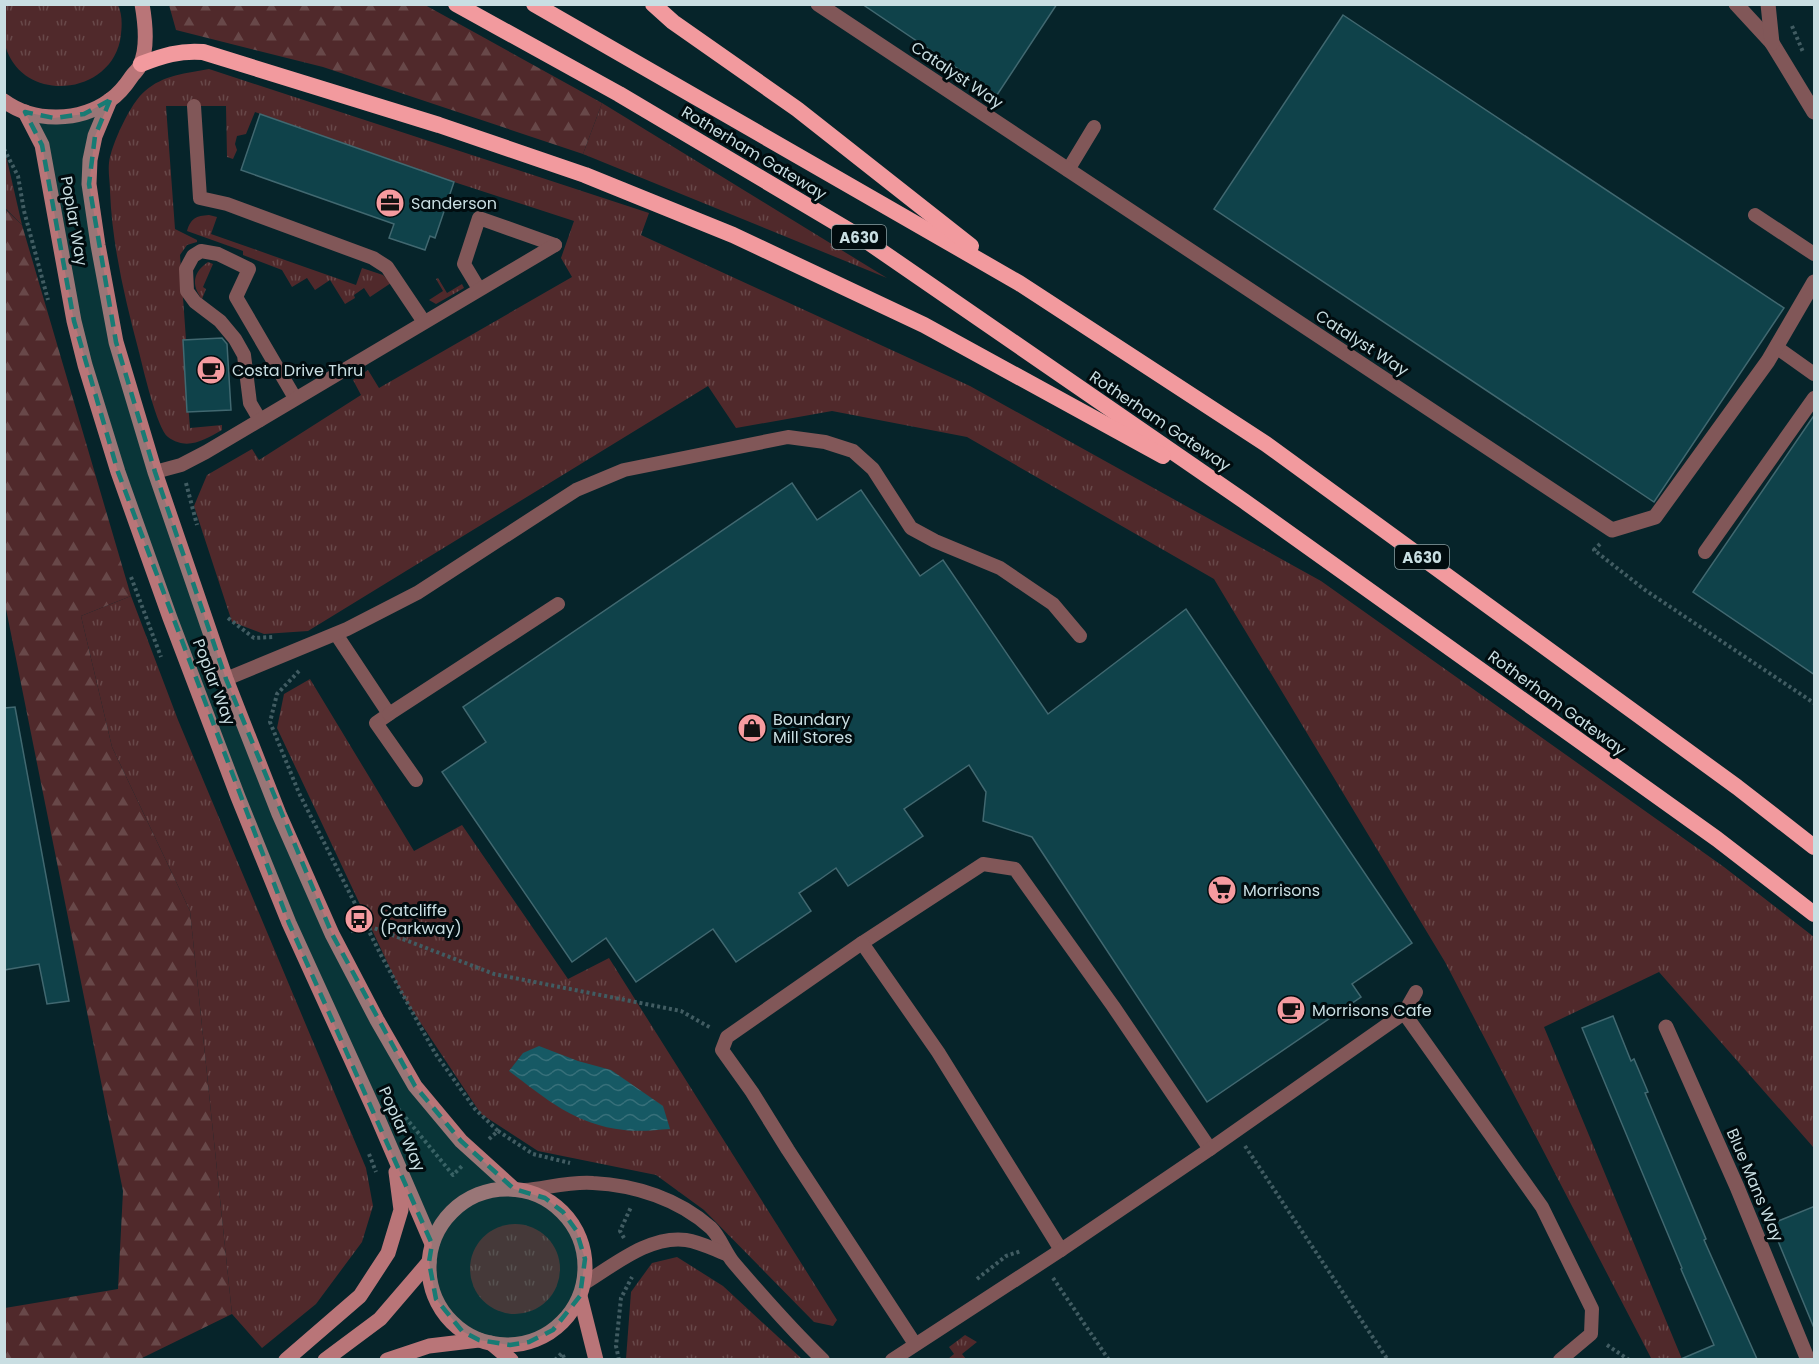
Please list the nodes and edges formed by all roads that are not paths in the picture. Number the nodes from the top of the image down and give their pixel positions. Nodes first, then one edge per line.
1 (142, 4) edge
2 (456, 4) edge
3 (534, 4) edge
4 (653, 4) edge
5 (818, 4) edge
6 (1736, 4) edge
7 (1767, 4) edge
8 (1772, 43) junction
9 (141, 64) junction
10 (110, 100) junction
11 (4, 101) edge
12 (194, 106) dead end
13 (26, 112) junction
14 (1815, 112) edge
15 (1094, 126) dead end
16 (1068, 170) junction
17 (1755, 216) dead end
18 (1815, 255) edge
19 (1815, 282) edge
20 (1019, 283) junction
21 (479, 289) junction
22 (424, 322) junction
23 (1776, 347) junction
24 (1815, 374) edge
25 (295, 398) junction
26 (1815, 398) edge
27 (260, 420) junction
28 (155, 472) junction
29 (1244, 501) junction
30 (1705, 552) dead end
31 (558, 604) dead end
32 (336, 634) junction
33 (1080, 636) dead end
34 (226, 678) junction
35 (389, 714) junction
36 (416, 780) dead end
37 (1815, 848) edge
38 (1815, 914) edge
39 (862, 943) junction
40 (1416, 992) dead end
41 (1404, 1013) junction
42 (1666, 1027) dead end
43 (1210, 1149) junction
44 (394, 1157) junction
45 (519, 1190) junction
46 (432, 1244) junction
47 (1061, 1250) junction
48 (726, 1254) junction
49 (429, 1262) junction
50 (582, 1290) junction
51 (485, 1342) junction
52 (915, 1344) junction
53 (286, 1359) edge
54 (325, 1359) edge
55 (387, 1359) edge
56 (512, 1359) edge
57 (596, 1359) edge
58 (823, 1359) edge
59 (892, 1359) edge
60 (1560, 1359) edge
61 (1808, 1359) edge

1 - 9 main road
2 - 29 highway, Rotherham Gateway / A630
3 - 20 highway, Rotherham Gateway / A630
4 - 20 highway, A630
5 - 16 street, Catalyst Way
6 - 8 street
7 - 8 street
8 - 14 street
9 - 10 main road
9 - 29 highway, A630
10 - 13 main road
10 - 28 main road, Poplar Way
11 - 13 main road
12 - 22 lane
13 - 44 main road, Poplar Way
15 - 16 lane
16 - 23 street, Catalyst Way
17 - 18 lane
19 - 23 street
20 - 37 highway, Rotherham Gateway / A630
21 - 21 lane
21 - 22 lane
22 - 25 lane
23 - 24 lane
25 - 27 lane
25 - 27 lane
26 - 30 lane
27 - 28 lane
28 - 34 main road, Poplar Way
29 - 38 highway, Rotherham Gateway / A630
31 - 35 lane
32 - 33 lane
32 - 34 lane
32 - 35 lane
34 - 45 main road, Poplar Way
35 - 36 lane
39 - 43 lane
39 - 47 lane
39 - 52 lane
40 - 41 lane
41 - 43 lane
41 - 60 lane
42 - 61 street, Blue Mans Way
43 - 47 lane
44 - 46 main road, Poplar Way
44 - 53 main road
45 - 46 main road
45 - 48 lane
45 - 50 main road, Poplar Way
46 - 49 main road
47 - 52 lane
48 - 50 lane
48 - 58 lane
49 - 51 main road
49 - 54 main road
50 - 51 main road
50 - 57 main road, Poplar Way
51 - 55 main road
51 - 56 main road
52 - 59 lane

